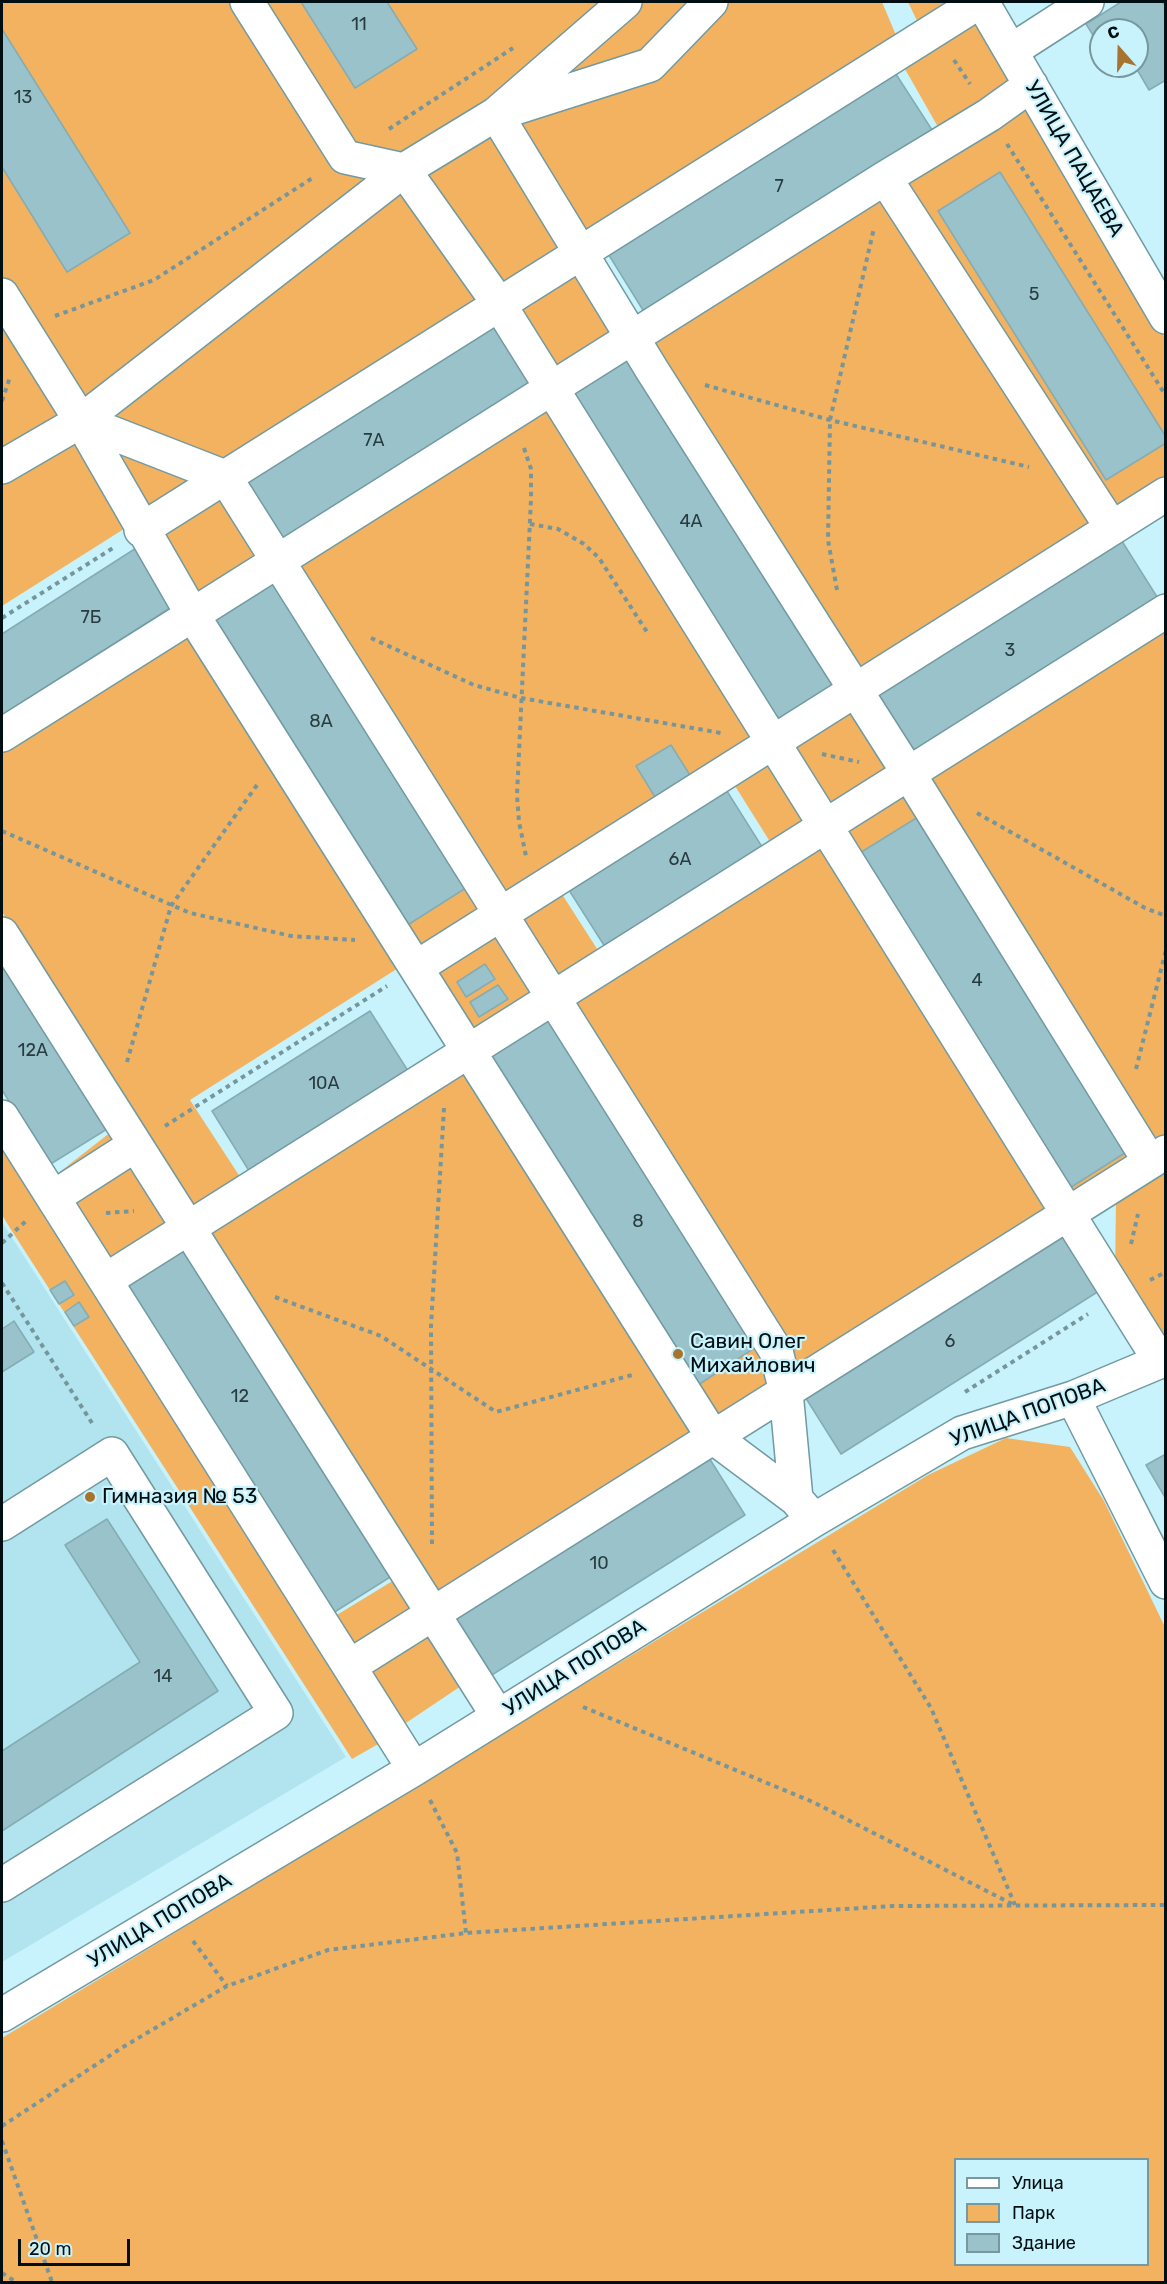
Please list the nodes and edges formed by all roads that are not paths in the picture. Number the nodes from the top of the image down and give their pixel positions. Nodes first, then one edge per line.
1 (247, 2) edge
2 (626, 2) edge
3 (711, 2) edge
4 (980, 2) edge
5 (1087, 2) edge
6 (589, 13) edge
7 (1011, 51) junction
8 (1031, 85) junction
9 (495, 114) junction
10 (404, 170) junction
11 (885, 178) junction
12 (581, 252) junction
13 (2, 295) edge
14 (499, 304) junction
15 (1166, 317) edge
16 (632, 337) junction
17 (550, 389) junction
18 (81, 421) junction
19 (2, 467) edge
20 (225, 477) junction
21 (1164, 498) edge
22 (1112, 528) junction
23 (141, 530) junction
24 (276, 562) junction
25 (1166, 611) edge
26 (192, 614) junction
27 (855, 691) junction
28 (2, 735) edge
29 (774, 742) junction
30 (909, 774) junction
31 (827, 826) junction
32 (500, 914) junction
33 (2, 934) edge
34 (409, 956) junction
35 (554, 997) junction
36 (458, 1058) junction
37 (2, 1117) edge
38 (135, 1145) junction
39 (1158, 1157) edge
40 (60, 1206) junction
41 (1068, 1214) junction
42 (181, 1218) junction
43 (106, 1280) junction
44 (1163, 1360) edge
45 (786, 1392) junction
46 (1073, 1398) junction
47 (713, 1437) junction
48 (805, 1509) junction
49 (2, 1524) edge
50 (1166, 1582) edge
51 (433, 1614) junction
52 (350, 1666) junction
53 (498, 1716) junction
54 (414, 1769) junction
55 (2, 1884) edge
56 (2, 2015) edge

1 - 10 street
2 - 6 street
3 - 9 street
4 - 7 street, УЛИЦА ПАЦАЕВА
4 - 12 street
5 - 7 street
6 - 9 street
7 - 8 street, УЛИЦА ПАЦАЕВА
8 - 11 street
8 - 15 street, УЛИЦА ПАЦАЕВА
9 - 10 street
9 - 12 street
10 - 14 street
10 - 18 street
11 - 16 street
11 - 22 street
12 - 14 street
12 - 16 street
13 - 18 street
14 - 17 street
14 - 20 street
16 - 17 street
16 - 27 street
17 - 24 street
17 - 29 street
18 - 19 street
18 - 20 street
18 - 23 street
20 - 23 street
20 - 24 street
21 - 22 street
22 - 27 street
23 - 26 street
24 - 26 street
24 - 32 street
25 - 30 street
26 - 28 street
26 - 34 street
27 - 29 street
27 - 30 street
29 - 31 street
29 - 32 street
30 - 31 street
30 - 39 street
31 - 35 street
31 - 41 street
32 - 34 street
32 - 35 street
33 - 38 street
34 - 36 street
35 - 36 street
35 - 45 street
36 - 42 street
36 - 47 street
37 - 40 street
38 - 40 street
38 - 42 street
39 - 41 street
40 - 43 street
41 - 44 street
41 - 45 street
42 - 43 street
42 - 51 street
43 - 52 street
44 - 46 street, УЛИЦА ПОПОВА
45 - 47 street
45 - 48 street
46 - 48 street, УЛИЦА ПОПОВА
46 - 50 street
47 - 48 street
47 - 51 street
48 - 53 street, УЛИЦА ПОПОВА
49 - 55 street
51 - 52 street
51 - 53 street
52 - 54 street
53 - 54 street, УЛИЦА ПОПОВА
54 - 56 street, УЛИЦА ПОПОВА

